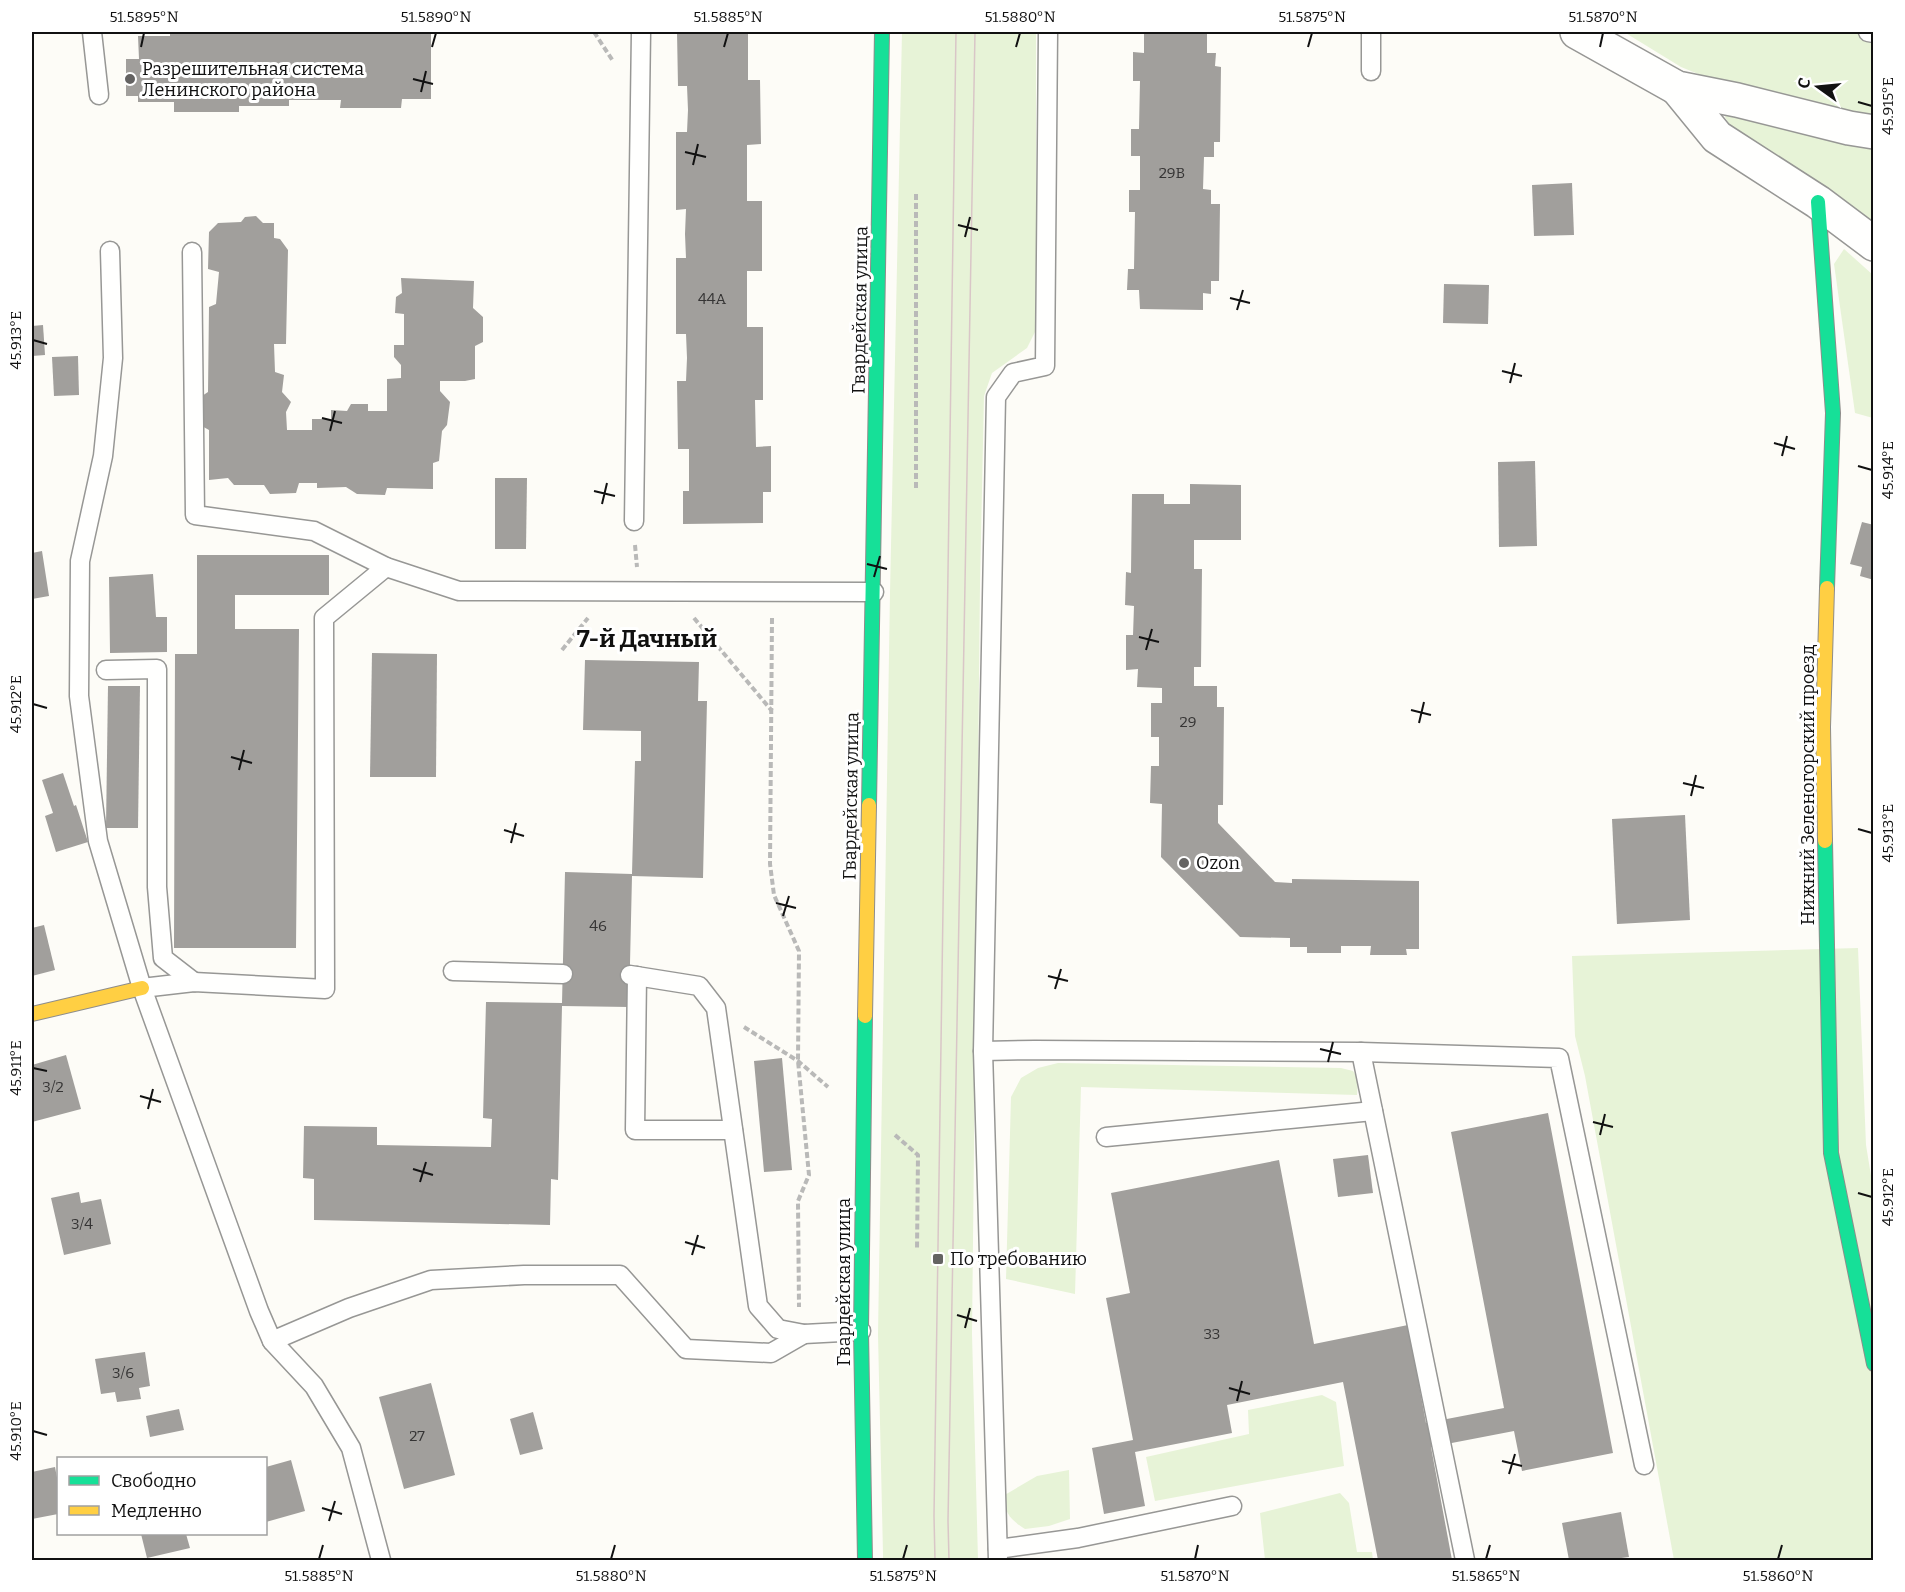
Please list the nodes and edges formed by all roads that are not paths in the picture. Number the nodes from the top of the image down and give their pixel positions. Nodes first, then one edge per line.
1 (92, 32) edge
2 (641, 32) edge
3 (882, 32) edge
4 (1048, 32) edge
5 (1371, 32) edge
6 (1577, 32) edge
7 (1868, 32) edge
8 (1874, 33) edge
9 (1371, 71) dead end
10 (1677, 88) junction
11 (99, 95) dead end
12 (1874, 132) edge
13 (1818, 202) junction
14 (1874, 244) edge
15 (110, 251) dead end
16 (192, 252) dead end
17 (634, 521) road end
18 (386, 567) junction
19 (874, 592) junction
20 (106, 670) dead end
21 (453, 971) dead end
22 (563, 974) dead end
23 (194, 982) junction
24 (142, 988) junction
25 (32, 1014) edge
26 (983, 1051) junction
27 (1361, 1052) junction
28 (1373, 1111) junction
29 (733, 1130) junction
30 (1106, 1137) dead end
31 (861, 1330) junction
32 (804, 1335) junction
33 (272, 1341) junction
34 (1874, 1364) edge
35 (1644, 1465) dead end
36 (1232, 1506) dead end
37 (998, 1555) edge
38 (381, 1560) edge
39 (865, 1560) edge
40 (1465, 1560) edge

1 - 11 lane
2 - 17 lane
3 - 19 street, Гвардейская улица
4 - 26 lane
5 - 9 lane
6 - 10 street
7 - 8 lane
10 - 12 street
10 - 13 street
13 - 14 street
13 - 34 street, Нижний Зеленогорский проезд
15 - 24 lane
16 - 18 lane
18 - 19 lane
18 - 23 lane
19 - 31 street, Гвардейская улица
20 - 23 lane
21 - 22 lane
23 - 24 lane
24 - 25 street
24 - 33 lane
26 - 27 lane
26 - 37 lane
27 - 28 lane
27 - 35 lane
28 - 30 lane
28 - 40 lane
29 - 29 lane
29 - 32 lane
31 - 32 lane
31 - 39 street, Гвардейская улица
32 - 33 lane
33 - 38 lane
36 - 37 lane

